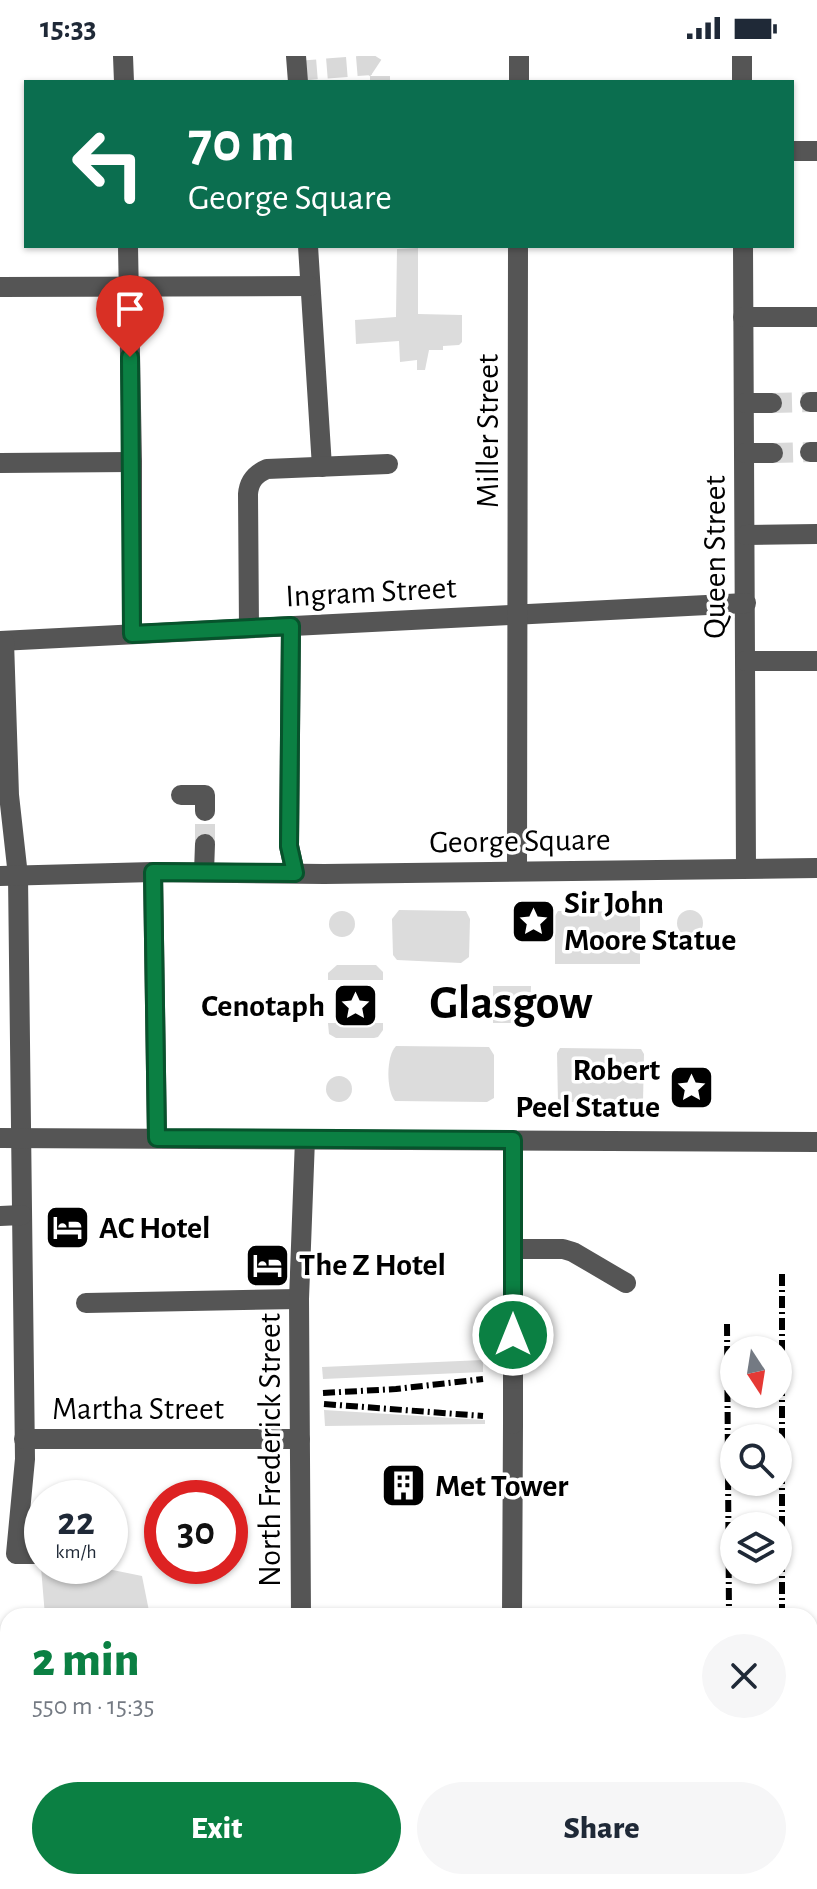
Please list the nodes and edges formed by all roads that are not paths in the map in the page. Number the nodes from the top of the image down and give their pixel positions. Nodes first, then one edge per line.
1 (123, 56) edge
2 (296, 56) edge
3 (519, 56) edge
4 (742, 56) edge
5 (124, 80) edge
6 (298, 80) edge
7 (519, 80) edge
8 (742, 80) edge
9 (794, 151) edge
10 (817, 151) edge
11 (128, 248) edge
12 (308, 248) edge
13 (518, 248) edge
14 (743, 248) edge
15 (129, 286) junction
16 (310, 286) junction
17 (0, 287) edge
18 (743, 317) junction
19 (817, 317) edge
20 (745, 403) junction
21 (772, 403) tunnel mouth
22 (745, 453) junction
23 (773, 453) tunnel mouth
24 (132, 462) junction
25 (0, 463) edge
26 (388, 464) dead end
27 (322, 467) junction
28 (817, 534) edge
29 (746, 535) junction
30 (746, 603) junction
31 (518, 615) junction
32 (291, 626) junction
33 (249, 628) junction
34 (132, 634) junction
35 (2, 641) edge
36 (745, 661) junction
37 (817, 661) edge
38 (181, 795) dead end
39 (205, 811) dead end
40 (205, 844) tunnel mouth
41 (746, 868) junction
42 (817, 868) edge
43 (517, 870) junction
44 (153, 872) junction
45 (204, 872) junction
46 (295, 873) junction
47 (9, 876) edge
48 (21, 1137) junction
49 (0, 1138) edge
50 (157, 1138) junction
51 (305, 1139) junction
52 (513, 1140) junction
53 (817, 1142) edge
54 (22, 1215) junction
55 (0, 1216) edge
56 (513, 1249) junction
57 (626, 1283) dead end
58 (299, 1299) junction
59 (86, 1303) dead end
60 (24, 1439) junction
61 (300, 1439) junction
62 (8, 1541) edge
63 (24, 1554) edge
64 (301, 1608) edge
65 (512, 1608) edge

1 - 5 street
2 - 6 street
3 - 7 street
4 - 8 street
9 - 10 street
11 - 15 street
12 - 16 street
13 - 31 street, Miller Street
14 - 18 street, Queen Street
15 - 16 street
15 - 17 street
15 - 24 street
16 - 27 street
18 - 19 street
18 - 20 street, Queen Street
20 - 21 street
20 - 22 street, Queen Street
22 - 23 street
22 - 29 street, Queen Street
24 - 25 street
24 - 34 street
26 - 27 street
27 - 33 street
28 - 29 street
29 - 30 street, Queen Street
30 - 31 street, Ingram Street
30 - 36 street, Queen Street
31 - 32 street, Ingram Street
31 - 43 street, Miller Street
32 - 33 street, Ingram Street
32 - 46 street
33 - 34 street, Ingram Street
34 - 35 street, Ingram Street
35 - 47 street
36 - 37 street
36 - 41 street, Queen Street
38 - 39 street
40 - 45 street
41 - 42 street, George Square
41 - 43 street, George Square
43 - 46 street, George Square
44 - 45 street, George Square
44 - 47 street, George Square
44 - 50 street
45 - 46 street, George Square
47 - 48 street
48 - 49 street
48 - 50 street
48 - 54 street
50 - 51 street
51 - 52 street
51 - 58 street, North Frederick Street
52 - 53 street
52 - 56 street
54 - 55 street
54 - 60 street
56 - 57 street
56 - 65 street, bridge
58 - 59 street
58 - 61 street, North Frederick Street
60 - 61 street, Martha Street
60 - 62 street
61 - 64 street, North Frederick Street
62 - 63 street

